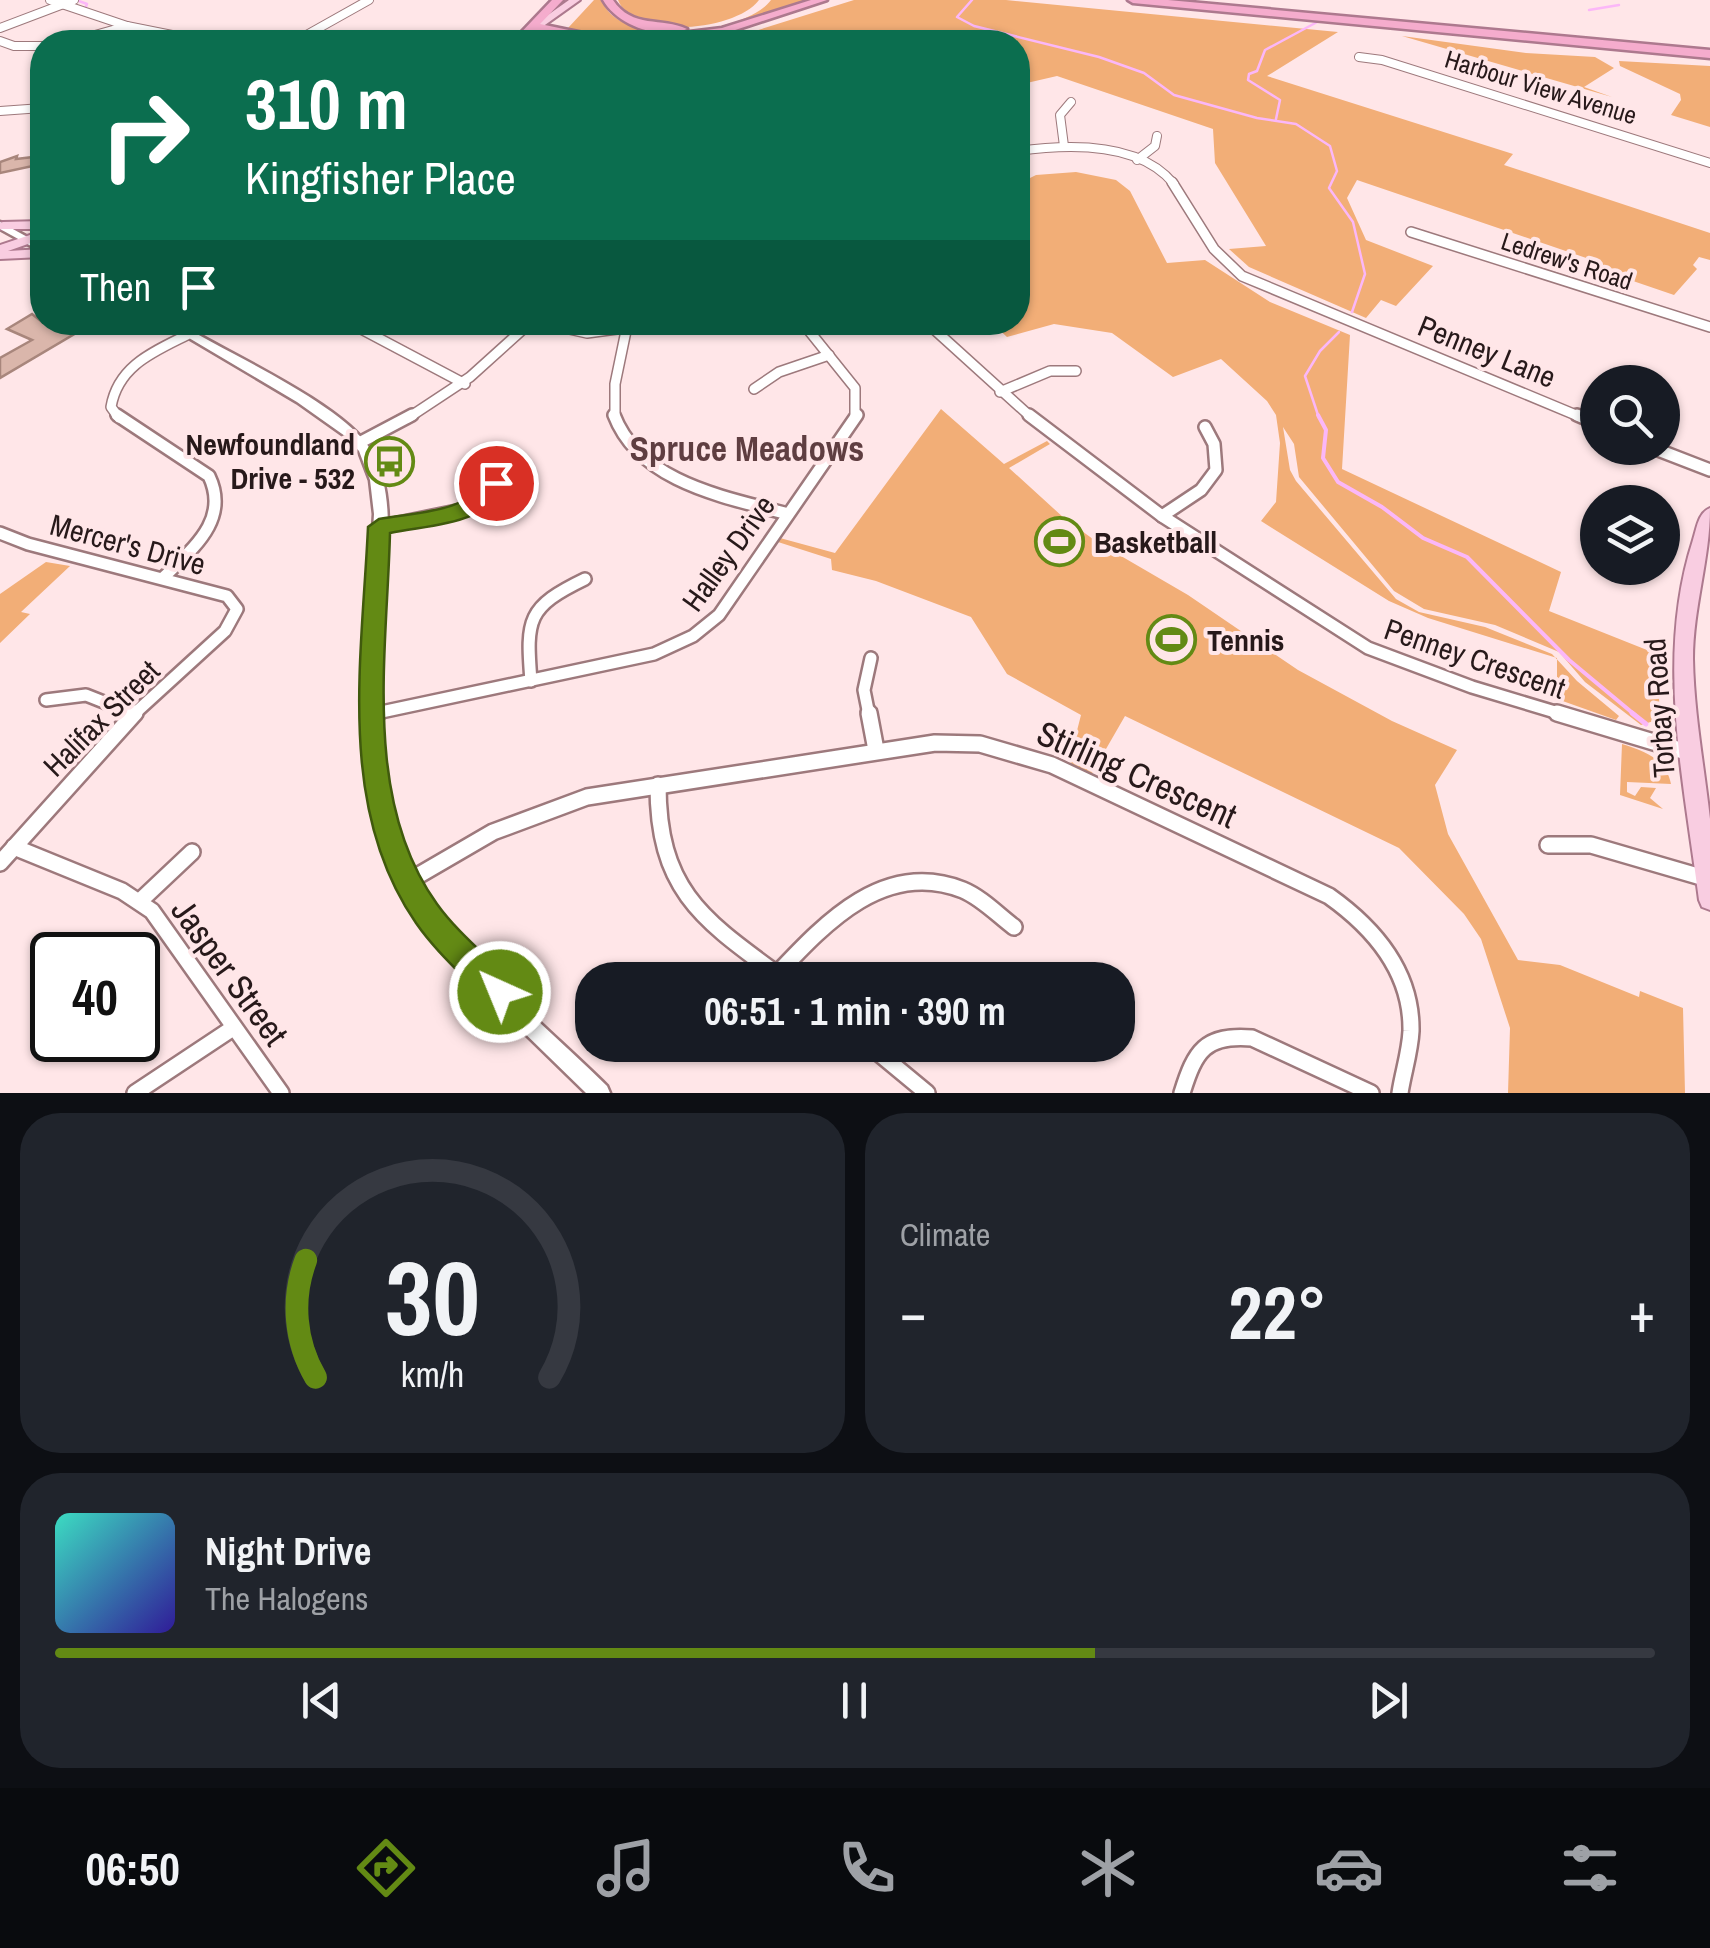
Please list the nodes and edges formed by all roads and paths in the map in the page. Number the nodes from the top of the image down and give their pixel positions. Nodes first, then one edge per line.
1 (50, 0) edge
2 (74, 0) edge
3 (370, 0) edge
4 (558, 0) edge
5 (576, 0) edge
6 (588, 0) edge
7 (608, 0) edge
8 (822, 0) edge
9 (1132, 0) edge
10 (1210, 0) edge
11 (764, 1) edge
12 (60, 5) junction
13 (127, 26) junction
14 (538, 27) junction
15 (0, 28) edge
16 (113, 30) edge
17 (147, 30) edge
18 (316, 30) edge
19 (530, 30) edge
20 (534, 30) edge
21 (552, 30) joint
22 (726, 30) edge
23 (0, 41) edge
24 (1710, 43) edge
25 (30, 46) edge
26 (1710, 56) edge
27 (1359, 57) dead end
28 (1070, 102) dead end
29 (30, 109) edge
30 (0, 112) edge
31 (1157, 136) dead end
32 (1064, 146) junction
33 (1030, 150) edge
34 (1137, 160) junction
35 (1710, 163) edge
36 (2, 225) edge
37 (30, 225) edge
38 (1411, 232) dead end
39 (30, 238) edge
40 (26, 240) junction
41 (30, 243) edge
42 (30, 251) edge
43 (0, 252) edge
44 (1710, 327) edge
45 (373, 335) edge
46 (520, 335) edge
47 (625, 335) edge
48 (813, 335) edge
49 (940, 335) edge
50 (187, 336) joint
51 (830, 356) junction
52 (1076, 371) dead end
53 (465, 384) junction
54 (754, 389) dead end
55 (1000, 392) junction
56 (1580, 417) edge
57 (1205, 427) dead end
58 (359, 443) junction
59 (1680, 458) edge
60 (1710, 470) edge
61 (496, 483) dead end
62 (788, 514) junction
63 (1710, 514) edge
64 (1162, 516) junction
65 (379, 527) junction
66 (3, 538) edge
67 (164, 577) junction
68 (584, 579) dead end
69 (237, 609) joint
70 (871, 658) dead end
71 (531, 681) junction
72 (46, 700) dead end
73 (134, 714) junction
74 (372, 714) junction
75 (876, 750) junction
76 (1690, 753) junction
77 (658, 785) junction
78 (1548, 845) dead end
79 (14, 847) junction
80 (192, 852) dead end
81 (0, 863) edge
82 (407, 882) junction
83 (1709, 889) edge
84 (140, 901) junction
85 (1014, 926) dead end
86 (761, 962) edge
87 (793, 962) edge
88 (233, 1028) junction
89 (890, 1062) edge
90 (134, 1093) edge
91 (280, 1093) edge
92 (600, 1093) edge
93 (927, 1093) edge
94 (1182, 1093) edge
95 (1371, 1093) edge
96 (1400, 1093) edge

1 - 12 street
2 - 12 street
3 - 18 street
4 - 19 highway
5 - 14 main road
6 - 21 main road
7 - 11 highway
8 - 22 highway
9 - 26 highway
10 - 24 highway
12 - 13 street
12 - 15 street
13 - 16 street
13 - 17 street
14 - 20 main road
14 - 21 highway
23 - 25 street
27 - 35 street, Harbour View Avenue
28 - 32 street
29 - 30 street
31 - 34 street
32 - 33 street
32 - 34 street
34 - 56 street, Penney Lane
36 - 37 main road
36 - 40 street
38 - 44 street, Ledrew's Road
39 - 40 main road
40 - 41 street
40 - 43 main road
42 - 43 main road
45 - 53 street
46 - 53 street
47 - 62 street
48 - 51 street, Halley Drive
49 - 55 street, Penney Crescent
50 - 58 street
50 - 67 street
51 - 54 street
51 - 62 street, Halley Drive
52 - 55 street
53 - 58 street
55 - 64 street, Penney Crescent
57 - 64 street
58 - 65 street
59 - 60 street
61 - 65 street
62 - 71 street, Halley Drive
63 - 76 main road, Torbay Road
64 - 76 street, Penney Crescent
65 - 74 street
66 - 67 street, Mercer's Drive
67 - 69 street, Mercer's Drive
68 - 71 street
69 - 73 street, Halifax Street
70 - 75 street
71 - 74 street, Halley Drive
72 - 73 street
73 - 79 street, Halifax Street
74 - 82 street
75 - 77 street, Stirling Crescent
75 - 96 street, Stirling Crescent
76 - 83 main road, Torbay Road
77 - 82 street, Stirling Crescent
77 - 86 street
78 - 83 street
79 - 81 street, Halifax Street
79 - 84 street, Jasper Street
80 - 84 street
82 - 92 street
84 - 88 street, Jasper Street
85 - 87 street
88 - 90 street
88 - 91 street, Jasper Street
89 - 93 street
94 - 95 street

